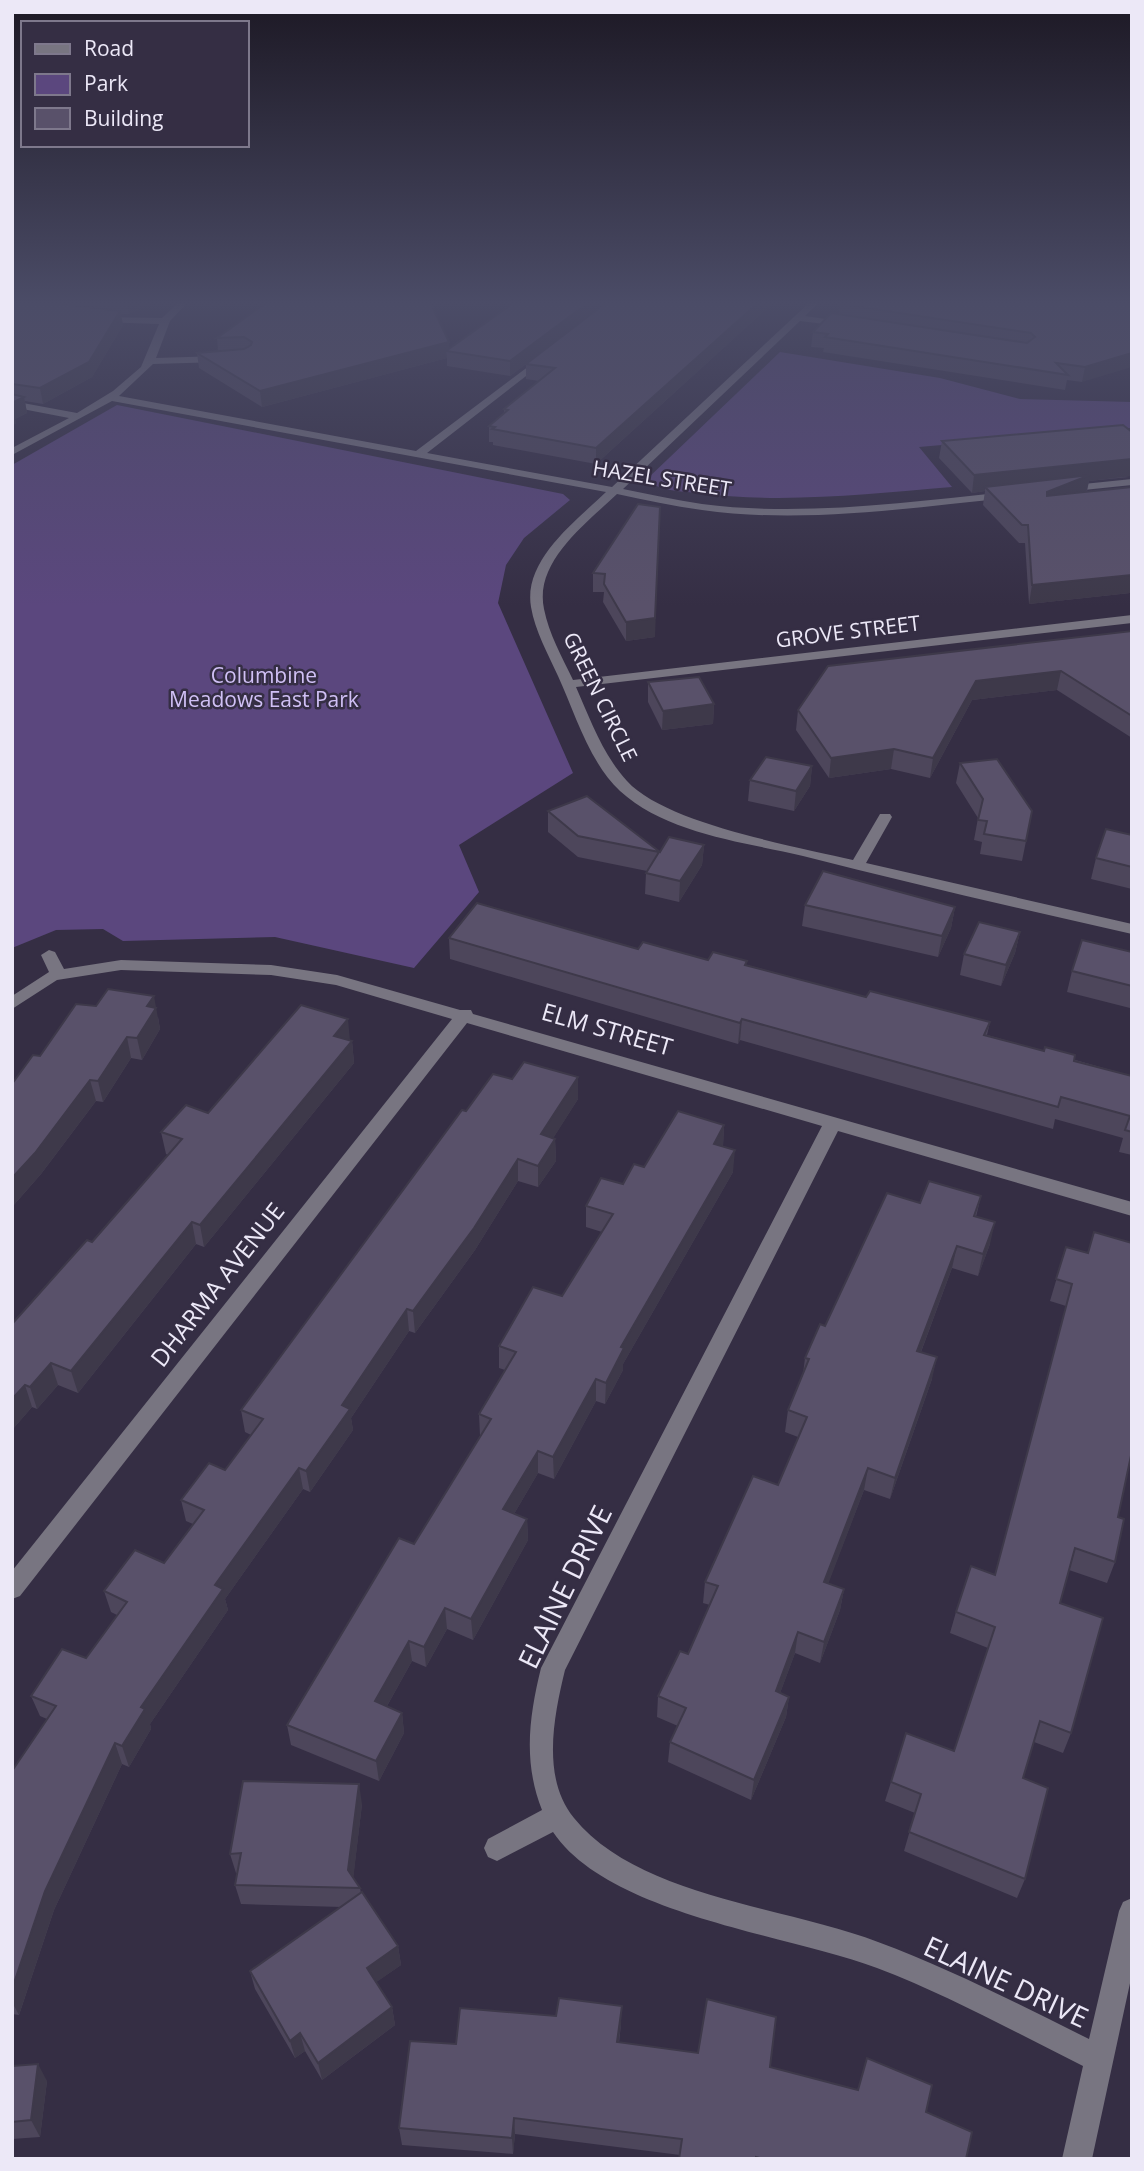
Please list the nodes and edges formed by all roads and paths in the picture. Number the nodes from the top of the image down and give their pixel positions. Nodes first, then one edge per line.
1 (98, 403) edge
2 (143, 403) edge
3 (484, 403) edge
4 (707, 403) edge
5 (12, 404) edge
6 (75, 416) junction
7 (12, 452) edge
8 (417, 455) junction
9 (1132, 482) edge
10 (1048, 491) edge
11 (613, 492) junction
12 (1021, 494) edge
13 (1132, 619) edge
14 (569, 684) junction
15 (884, 817) dead end
16 (857, 866) junction
17 (1132, 929) edge
18 (49, 955) dead end
19 (58, 974) junction
20 (12, 1004) edge
21 (465, 1014) junction
22 (834, 1121) junction
23 (1132, 1209) edge
24 (12, 1589) edge
25 (558, 1815) junction
26 (497, 1847) dead end
27 (1132, 1911) edge
28 (1099, 2059) junction
29 (1077, 2159) edge

1 - 6 street
2 - 8 street, HAZEL STREET
3 - 8 street
4 - 11 street, GREEN CIRCLE
5 - 6 street
6 - 7 street
8 - 11 street, HAZEL STREET
9 - 10 street
11 - 12 street, HAZEL STREET
11 - 14 street, GREEN CIRCLE
13 - 14 street, GROVE STREET
14 - 16 street, GREEN CIRCLE
15 - 16 street
16 - 17 street, GREEN CIRCLE
18 - 19 street
19 - 20 street
19 - 21 street, ELM STREET
21 - 22 street, ELM STREET
21 - 24 street, DHARMA AVENUE
22 - 23 street, ELM STREET
22 - 25 street, ELAINE DRIVE
25 - 26 street
25 - 28 street, ELAINE DRIVE
27 - 28 street
28 - 29 street

